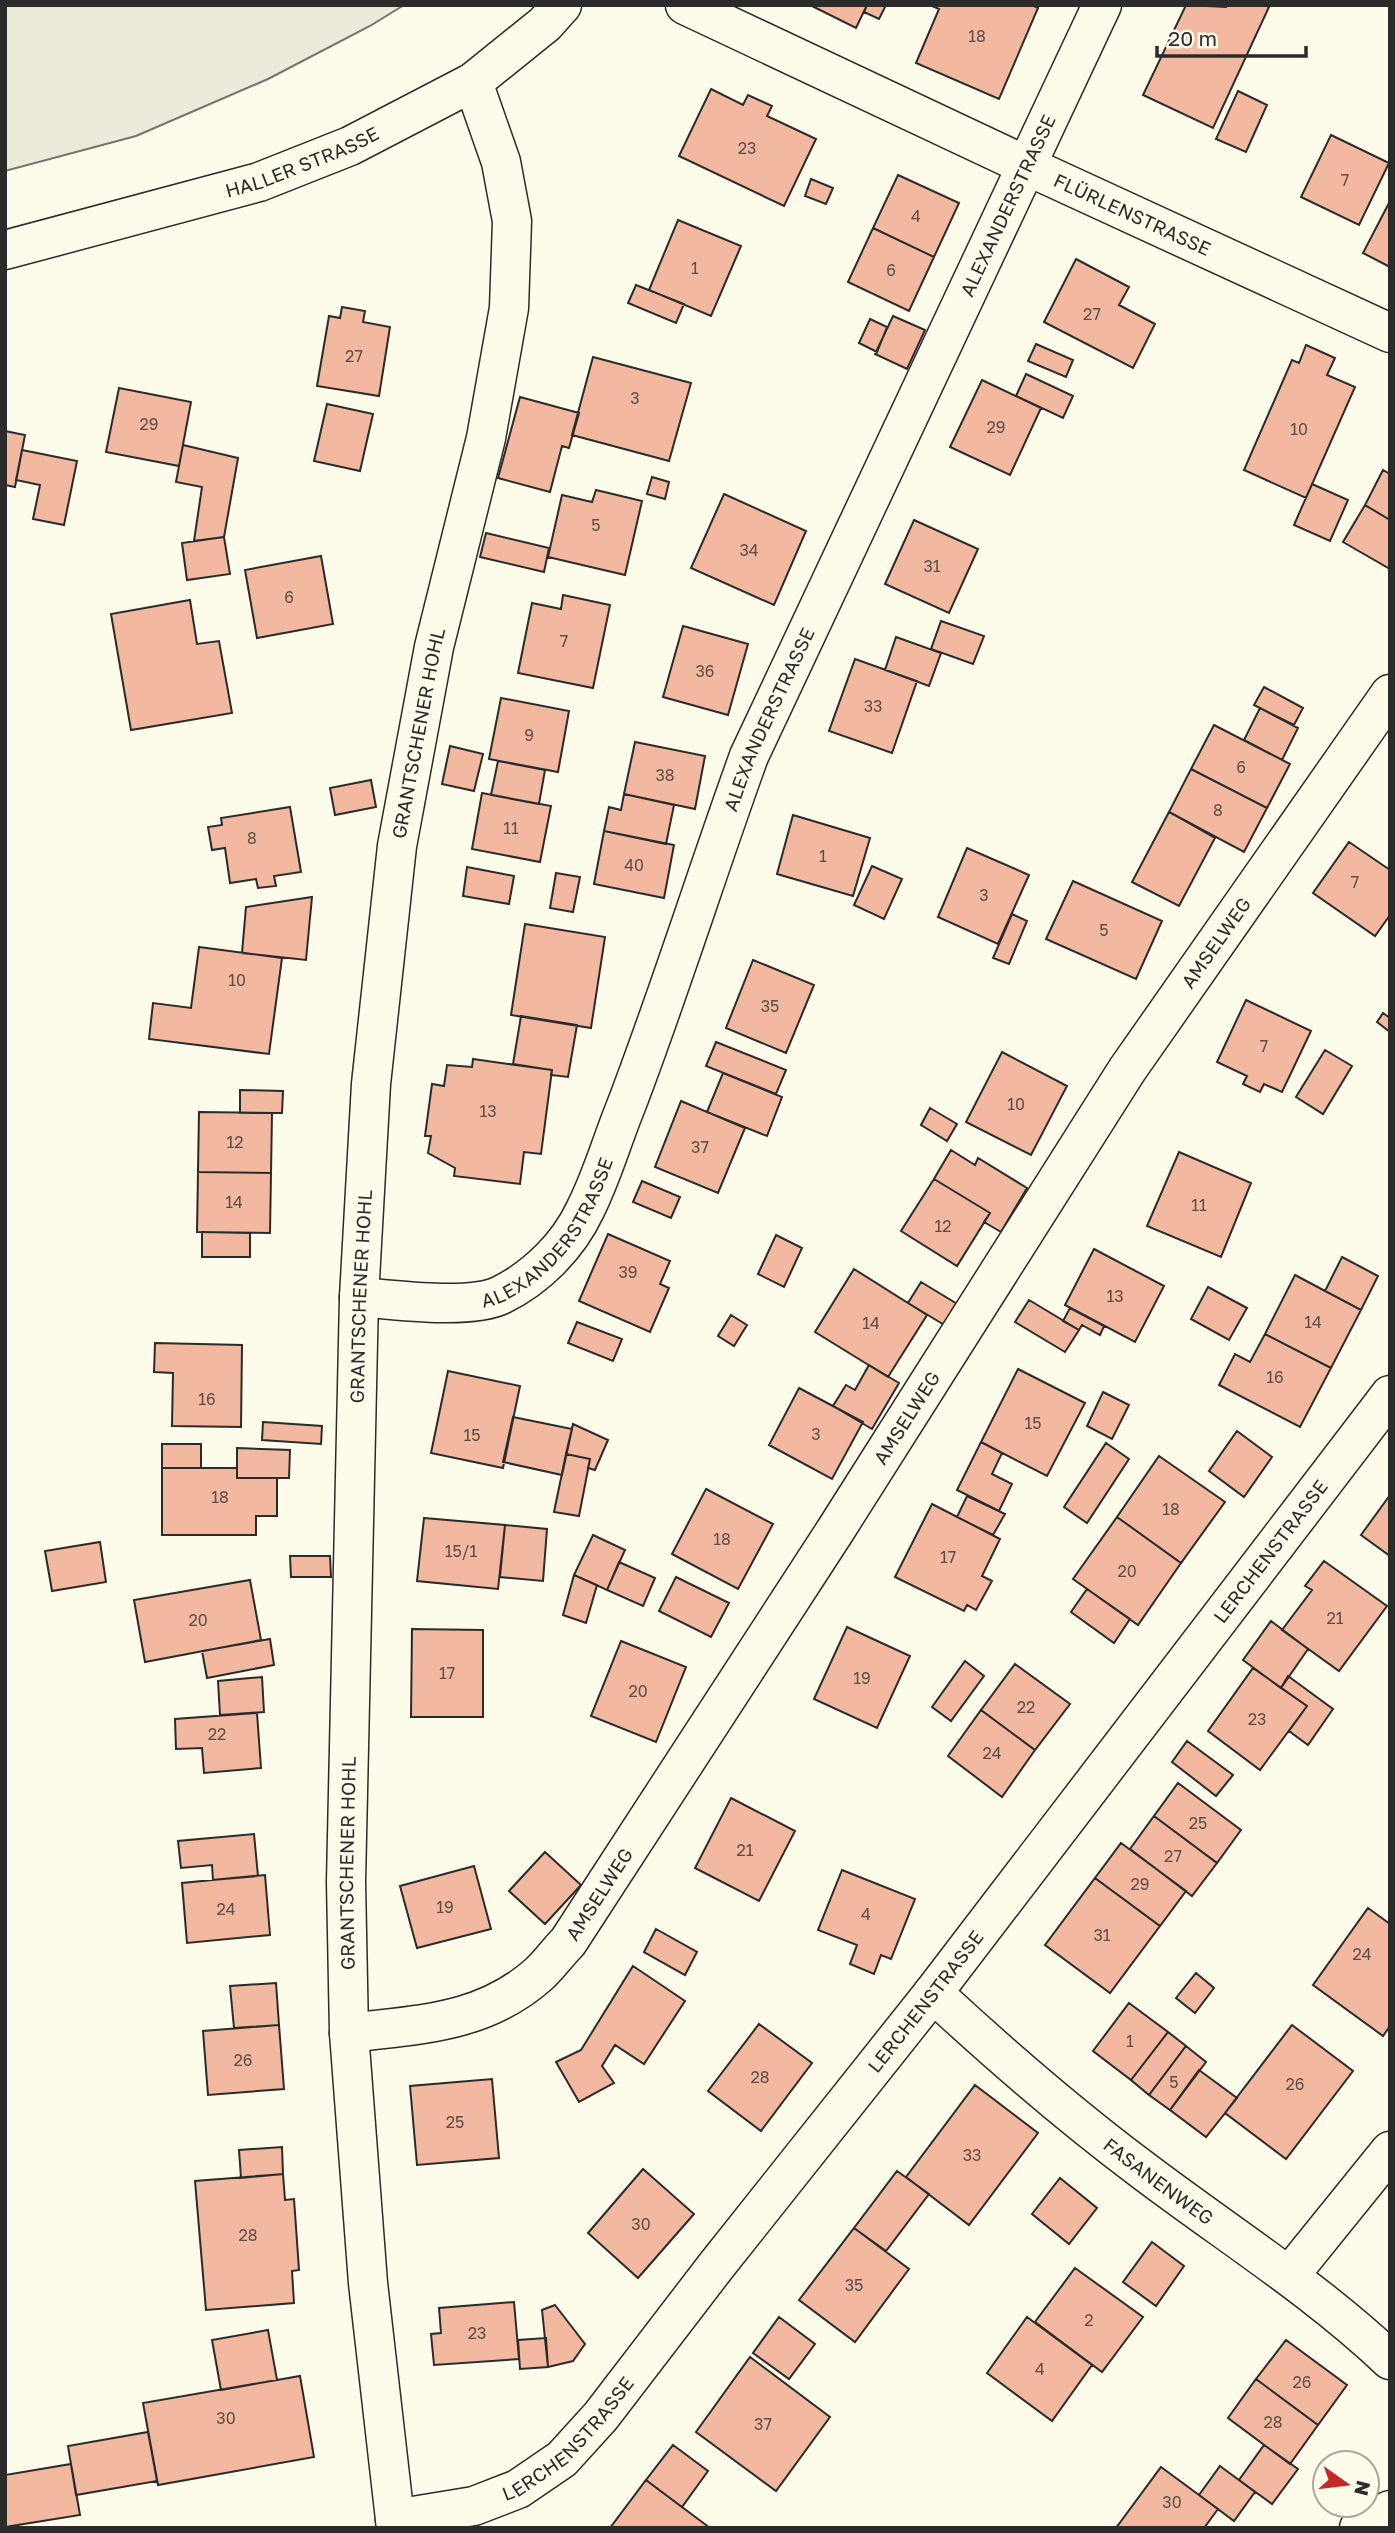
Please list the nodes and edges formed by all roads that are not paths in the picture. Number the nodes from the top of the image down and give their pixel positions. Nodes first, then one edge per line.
1 (562, 5) edge
2 (684, 5) edge
3 (1102, 5) edge
4 (473, 82) junction
5 (1025, 165) junction
6 (5, 250) edge
7 (1390, 333) edge
8 (1390, 694) edge
9 (359, 1297) junction
10 (1390, 1395) edge
11 (933, 1993) junction
12 (349, 2033) junction
13 (1390, 2151) edge
14 (1289, 2276) junction
15 (1390, 2360) edge
16 (1390, 2510) edge
17 (396, 2524) edge
18 (1359, 2528) edge

1 - 4 street, HALLER STRASSE
2 - 5 street, FLÜRLENSTRASSE
3 - 5 street, ALEXANDERSTRASSE
4 - 6 street, HALLER STRASSE
4 - 9 street, GRANTSCHENER HOHL
5 - 7 street, FLÜRLENSTRASSE
5 - 9 street, ALEXANDERSTRASSE
8 - 12 street, AMSELWEG
9 - 12 street, GRANTSCHENER HOHL
10 - 11 street, LERCHENSTRASSE
11 - 14 street, FASANENWEG
11 - 17 street, LERCHENSTRASSE
12 - 17 street, GRANTSCHENER HOHL
13 - 14 street
14 - 15 street, FASANENWEG
16 - 18 street

